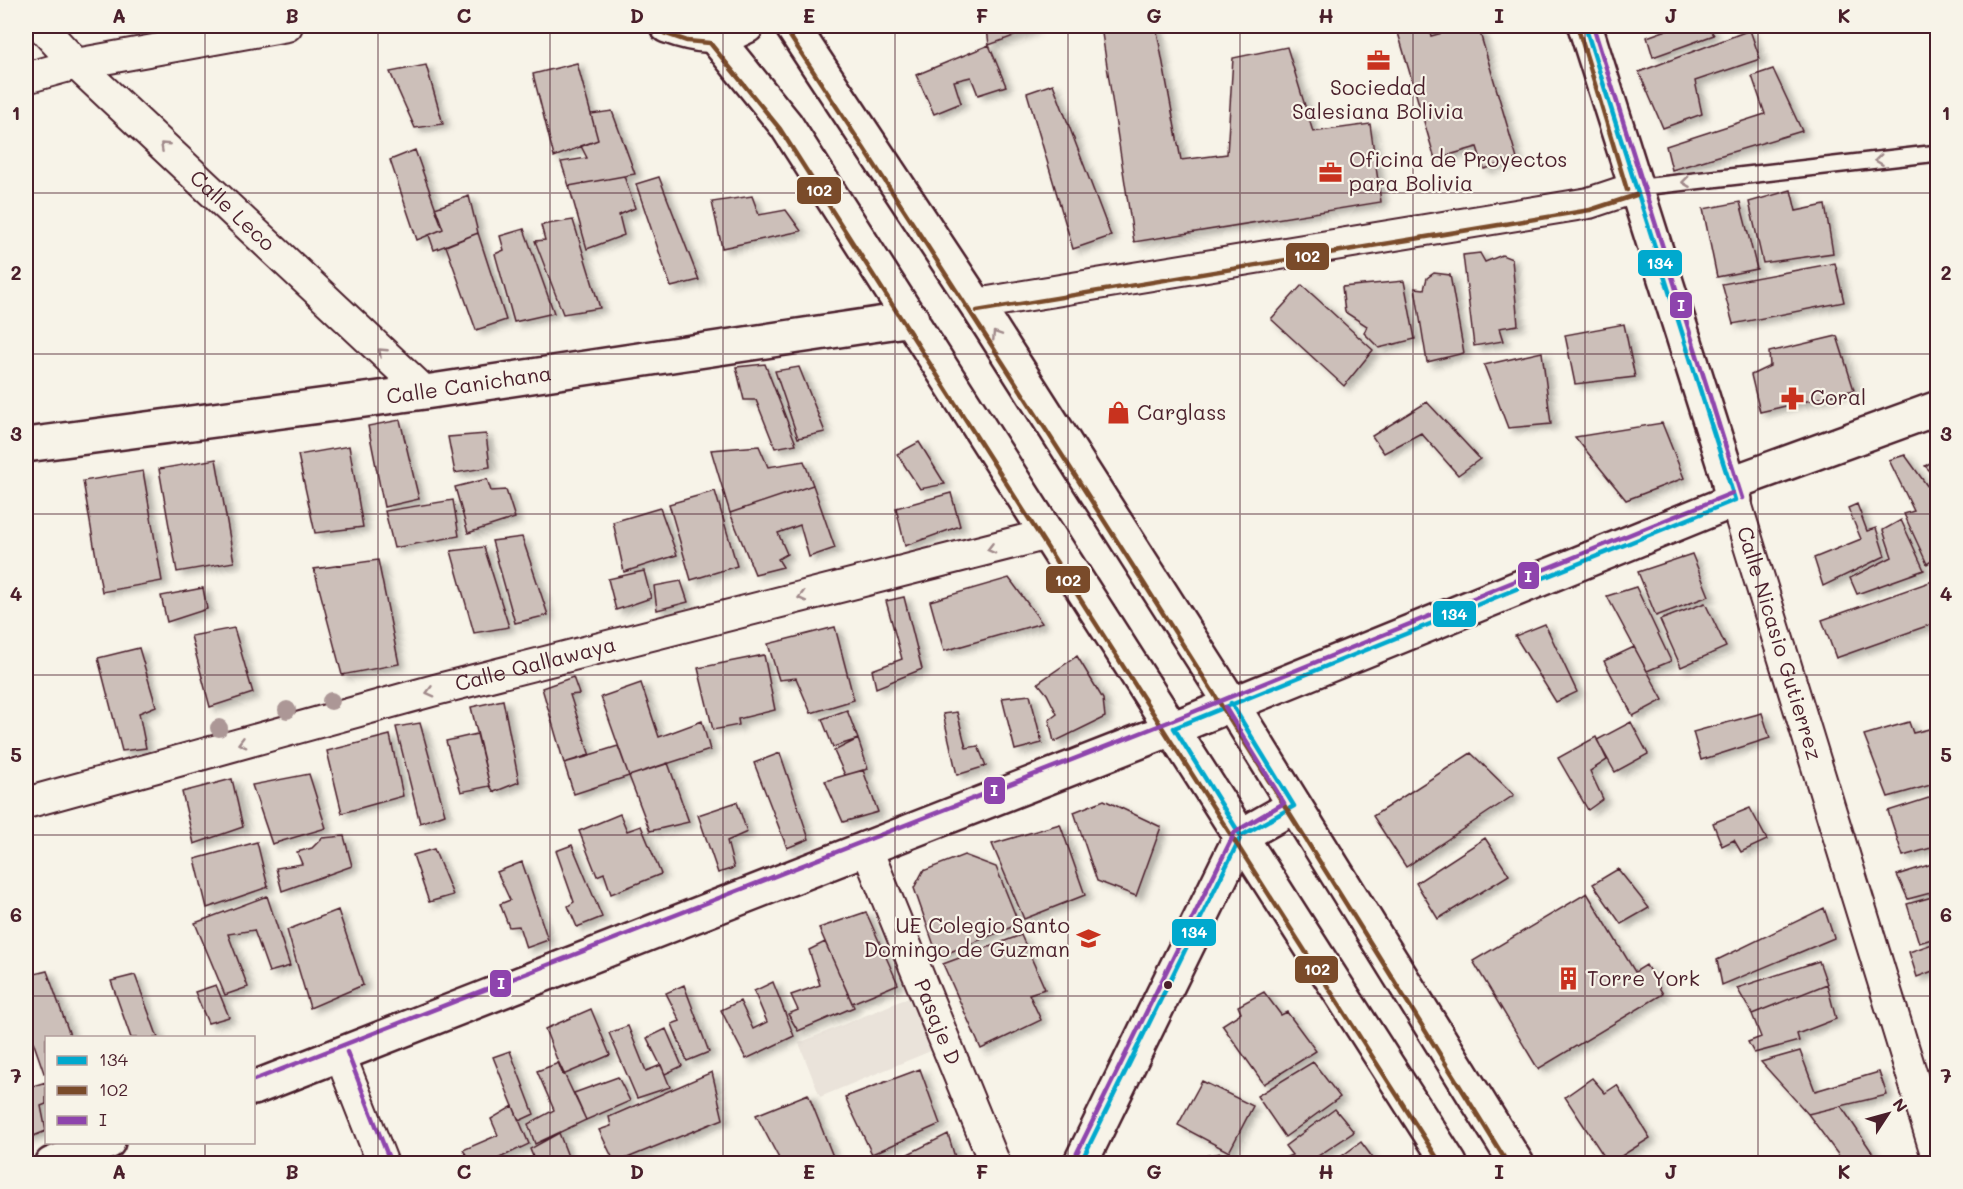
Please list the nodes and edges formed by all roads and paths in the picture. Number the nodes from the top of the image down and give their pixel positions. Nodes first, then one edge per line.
1 (41, 26) edge
2 (287, 26) edge
3 (667, 26) edge
4 (747, 26) edge
5 (792, 26) edge
6 (1584, 26) edge
7 (714, 36) junction
8 (76, 64) junction
9 (26, 78) edge
10 (1938, 153) edge
11 (1634, 188) junction
12 (976, 304) junction
13 (912, 319) junction
14 (425, 392) junction
15 (1938, 408) edge
16 (26, 445) edge
17 (1732, 492) junction
18 (1048, 534) junction
19 (1231, 703) junction
20 (1174, 728) junction
21 (26, 803) edge
22 (1294, 806) junction
23 (1241, 836) junction
24 (867, 847) junction
25 (340, 1055) junction
26 (255, 1088) edge
27 (105, 1144) edge
28 (1938, 1160) edge
29 (52, 1164) edge
30 (383, 1164) edge
31 (995, 1164) edge
32 (1080, 1164) edge
33 (1450, 1164) edge
34 (1517, 1164) edge

1 - 8 street, Calle Leco
2 - 8 street
3 - 7 main road
4 - 7 main road
5 - 12 main road
6 - 11 main road, Calle Nicasio Gutierrez
7 - 13 main road
8 - 9 street
14 -> 8 street, Calle Leco
10 -> 11 lane
11 - 12 street
11 - 17 main road, Calle Nicasio Gutierrez
19 -> 12 main road
13 - 14 main road, Calle Canichana
13 - 18 main road
14 - 16 main road, Calle Canichana
15 - 17 main road
17 - 19 main road
17 - 28 street, Calle Nicasio Gutierrez
18 - 20 main road
18 -> 21 street, Calle Qallawaya
19 - 20 main road
19 - 22 main road
20 - 23 main road
20 - 24 main road
22 - 23 main road
22 - 34 main road
23 - 32 main road
23 - 33 main road
24 - 25 main road
24 - 31 street, Pasaje D
25 - 26 main road
25 - 30 street
27 - 29 main road

